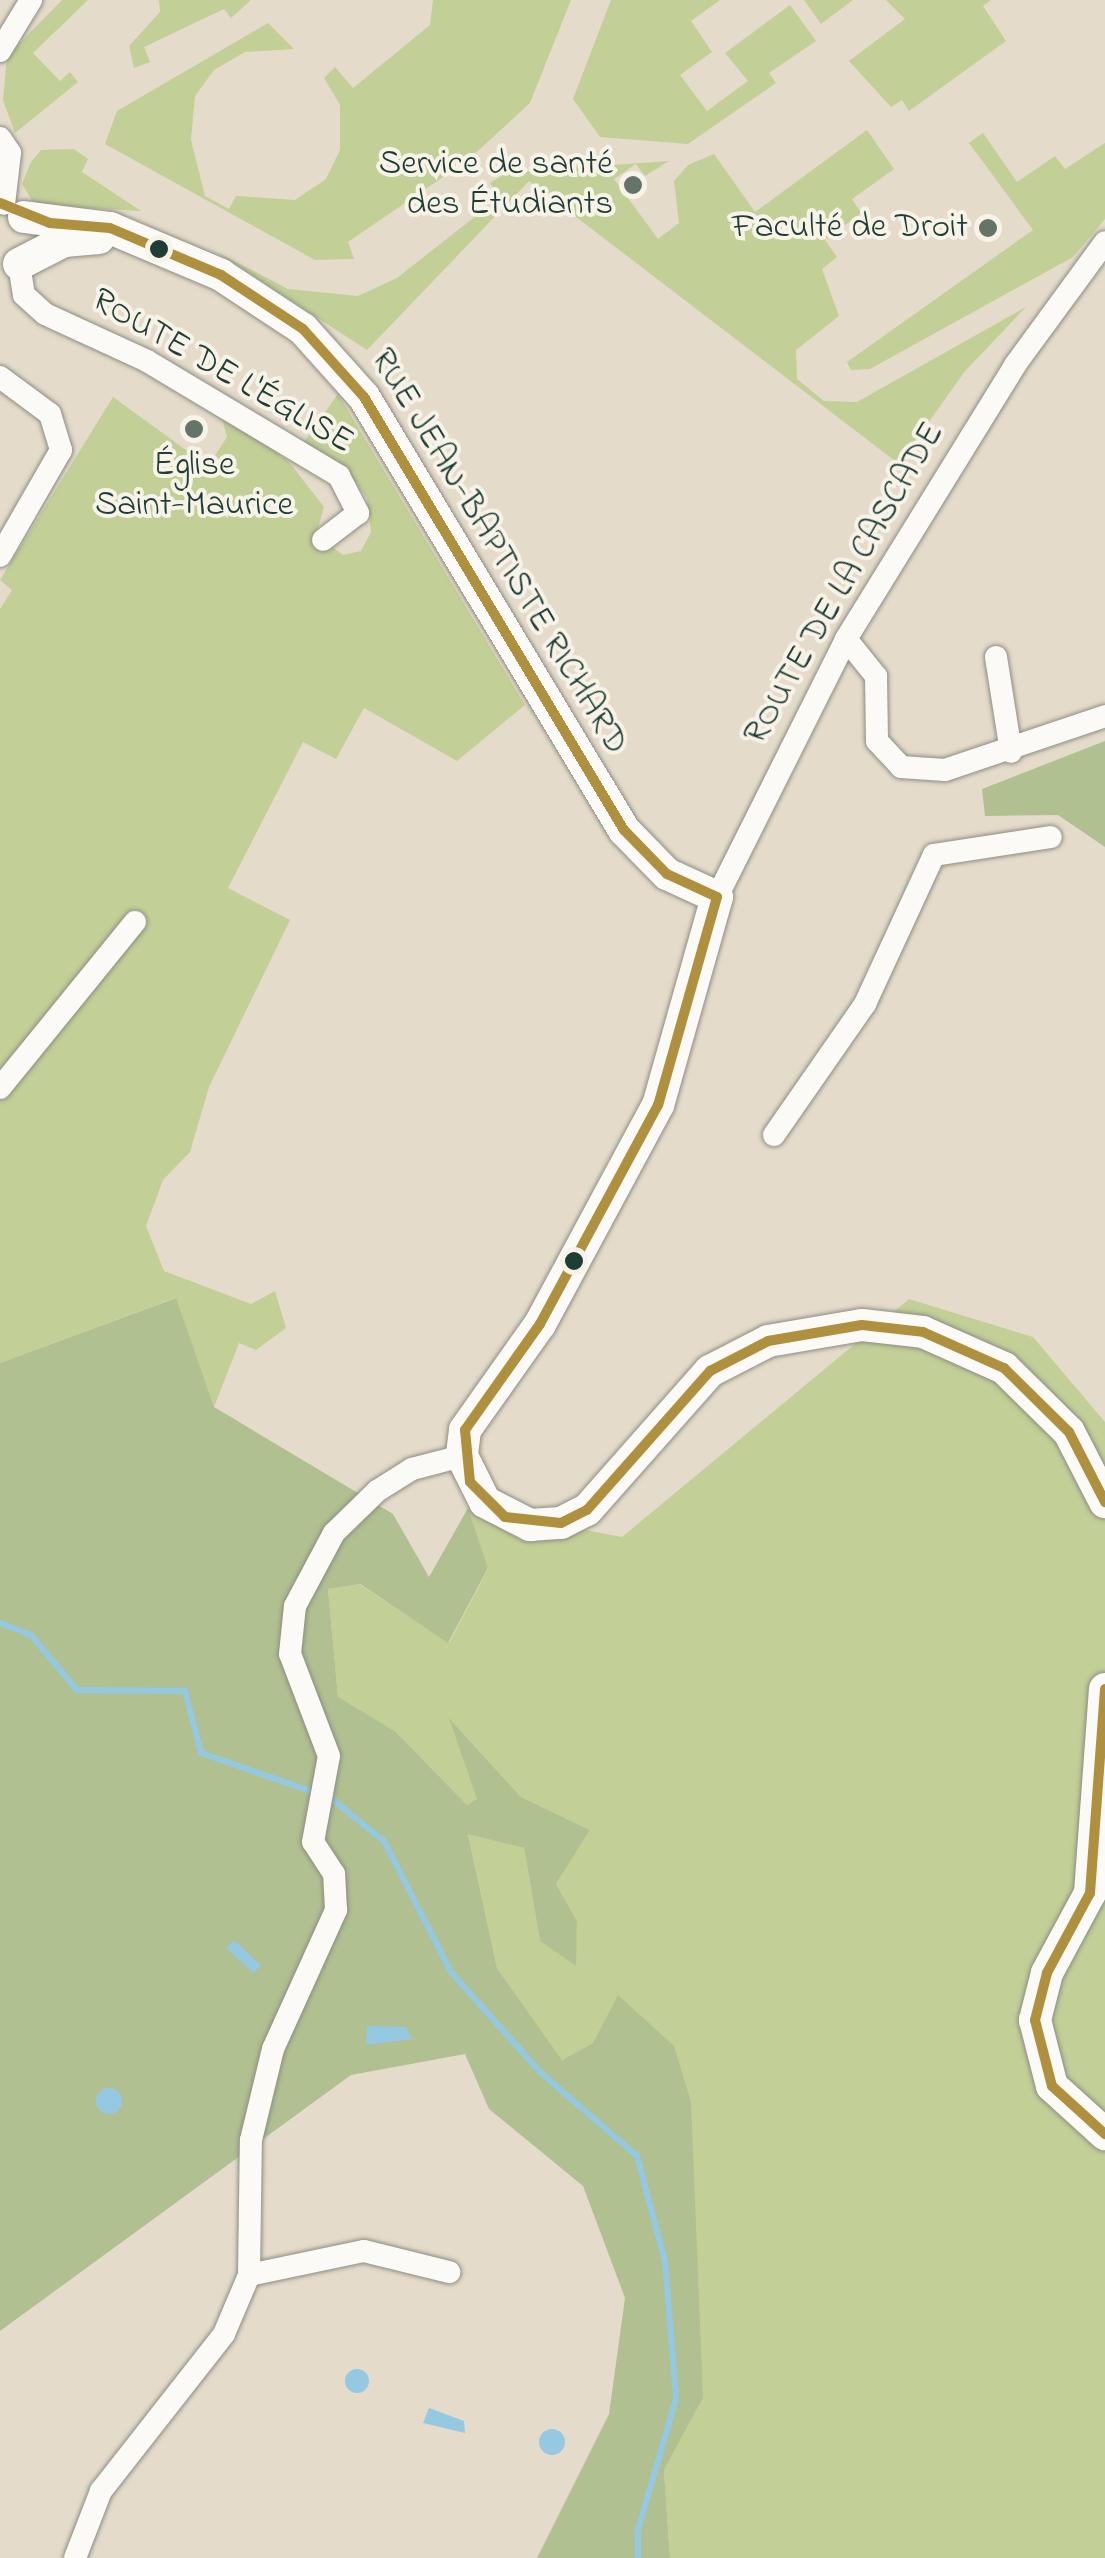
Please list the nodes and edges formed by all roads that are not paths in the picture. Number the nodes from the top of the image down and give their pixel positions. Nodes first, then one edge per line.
1 (31, 0) edge
2 (0, 51) edge
3 (0, 138) edge
4 (9, 208) edge
5 (1105, 242) edge
6 (140, 244) junction
7 (7, 273) edge
8 (1105, 281) edge
9 (1076, 285) junction
10 (0, 377) edge
11 (324, 540) dead end
12 (0, 556) edge
13 (846, 639) junction
14 (996, 657) dead end
15 (1105, 716) edge
16 (1011, 752) junction
17 (1051, 837) dead end
18 (717, 898) junction
19 (135, 922) dead end
20 (0, 1088) edge
21 (774, 1135) dead end
22 (462, 1456) junction
23 (1105, 1502) edge
24 (1105, 1689) edge
25 (1102, 1733) edge
26 (1100, 1780) edge
27 (1105, 2134) edge
28 (450, 2272) dead end
29 (249, 2275) junction
30 (75, 2558) edge

1 - 2 street
3 - 4 street
4 - 6 street, RUE JEAN-BAPTISTE RICHARD
4 - 7 street
5 - 9 street, ROUTE DE LA CASCADE
6 - 7 street, RUE JEAN-BAPTISTE RICHARD
6 - 18 street, RUE JEAN-BAPTISTE RICHARD
7 - 11 street, ROUTE DE L'ÉGLISE
8 - 9 street
9 - 13 street, ROUTE DE LA CASCADE
10 - 12 street
13 - 16 street
13 - 18 street, ROUTE DE LA CASCADE
14 - 16 street
15 - 16 street
17 - 21 street
18 - 22 street
19 - 20 street
22 - 23 street
22 - 29 street
24 - 25 street
25 - 26 street
26 - 27 street
28 - 29 street
29 - 30 street

